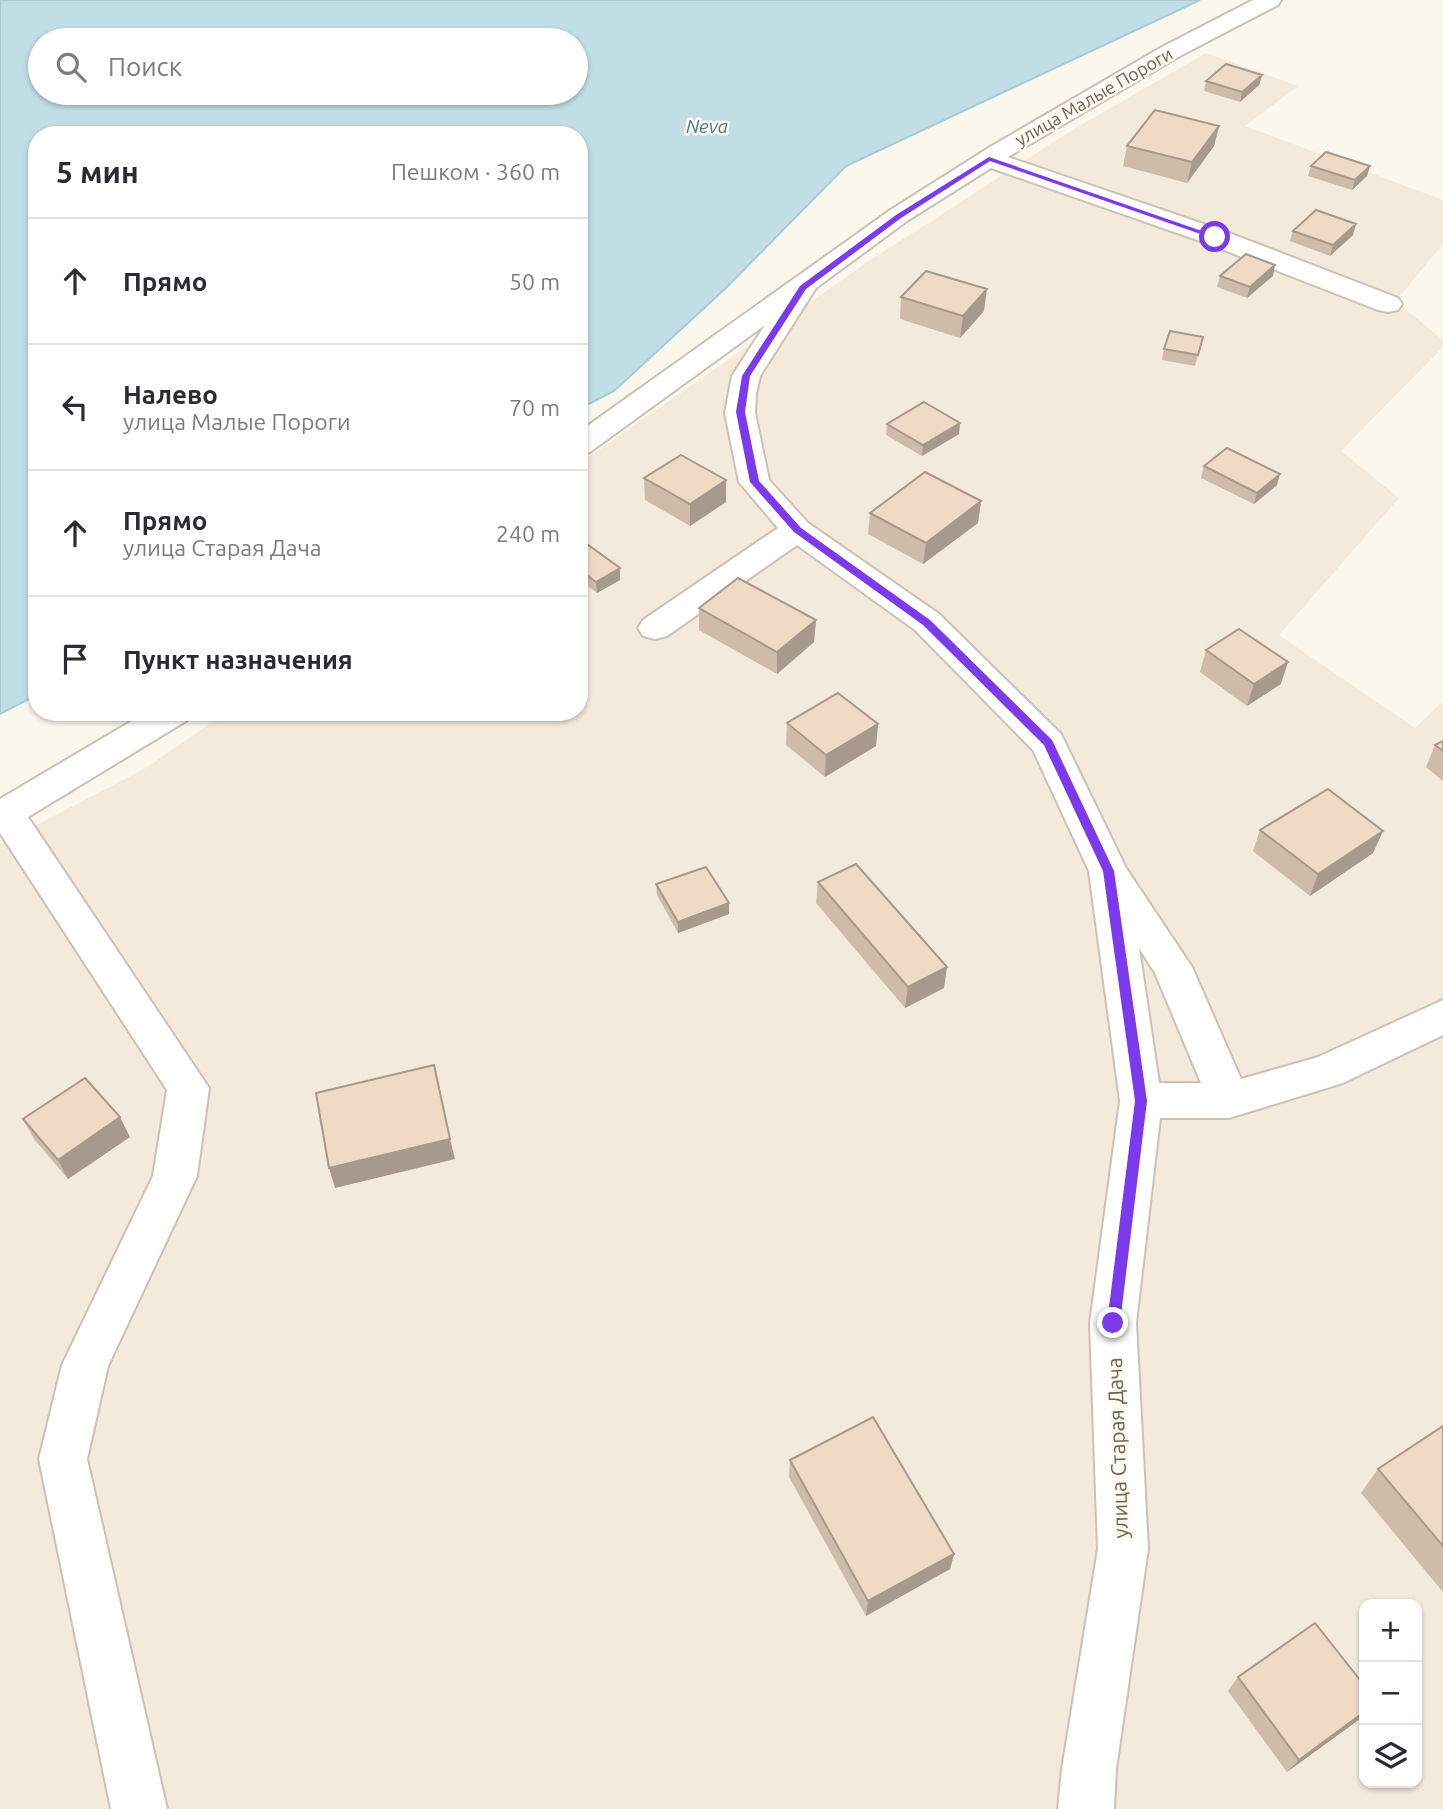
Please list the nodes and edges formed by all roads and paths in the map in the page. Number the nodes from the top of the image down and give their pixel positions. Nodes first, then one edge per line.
1 (1270, 0) edge
2 (989, 159) junction
3 (803, 288) junction
4 (1388, 304) dead end
5 (588, 440) edge
6 (797, 530) junction
7 (655, 628) dead end
8 (159, 721) edge
9 (3, 815) edge
10 (1108, 871) junction
11 (1443, 1016) edge
12 (1229, 1100) junction
13 (1141, 1101) junction
14 (139, 1809) edge
15 (1086, 1809) edge

1 - 2 street, улица Малые Пороги
2 - 3 street, улица Малые Пороги
2 - 4 street
3 - 5 street, улица Малые Пороги
3 - 6 street, улица Старая Дача
6 - 7 street
6 - 10 street, улица Старая Дача
8 - 9 street
9 - 14 street
10 - 12 street
10 - 13 street, улица Старая Дача
11 - 12 street
12 - 13 street
13 - 15 street, улица Старая Дача

